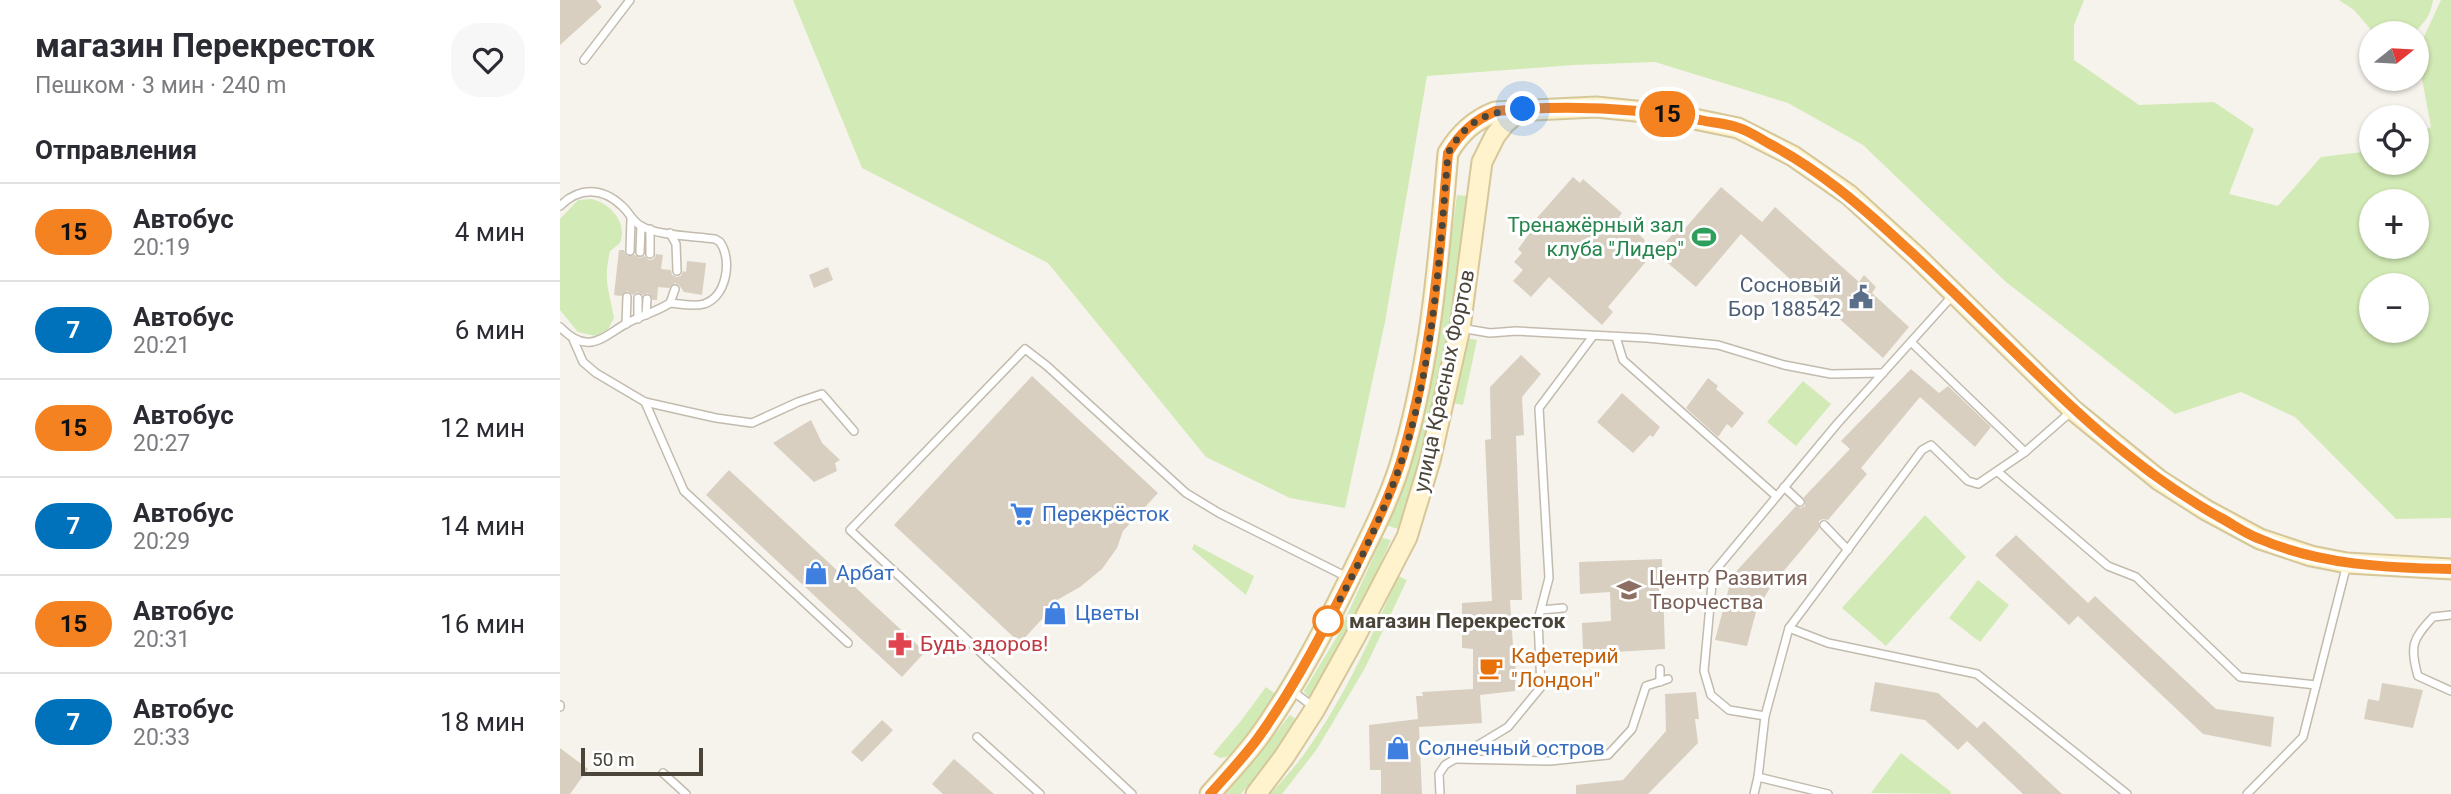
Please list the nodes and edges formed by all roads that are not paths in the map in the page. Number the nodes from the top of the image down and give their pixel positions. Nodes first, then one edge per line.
1 (630, 0) edge
2 (584, 60) dead end
3 (1523, 109) junction
4 (560, 206) edge
5 (631, 218) junction
6 (641, 226) junction
7 (650, 229) junction
8 (670, 233) junction
9 (630, 251) dead end
10 (640, 252) dead end
11 (650, 254) dead end
12 (677, 271) dead end
13 (676, 289) dead end
14 (1955, 293) junction
15 (627, 297) dead end
16 (670, 303) junction
17 (646, 315) junction
18 (638, 319) junction
19 (626, 324) junction
20 (560, 327) edge
21 (1460, 328) junction
22 (1593, 336) junction
23 (1616, 337) junction
24 (573, 339) junction
25 (1911, 342) junction
26 (1884, 373) junction
27 (645, 402) junction
28 (2073, 410) junction
29 (854, 430) dead end
30 (2025, 452) junction
31 (1998, 472) junction
32 (1784, 487) junction
33 (1776, 496) junction
34 (1800, 502) dead end
35 (1824, 525) dead end
36 (1847, 550) junction
37 (2347, 563) junction
38 (2451, 569) edge
39 (1350, 579) junction
40 (1563, 608) dead end
41 (1541, 610) junction
42 (2451, 615) edge
43 (1789, 628) junction
44 (848, 643) dead end
45 (1660, 669) dead end
46 (2316, 685) junction
47 (1290, 690) junction
48 (2451, 691) edge
49 (1315, 709) junction
50 (1765, 716) junction
51 (977, 737) dead end
52 (1454, 758) junction
53 (663, 773) dead end
54 (1758, 777) junction
55 (686, 794) edge
56 (1040, 794) edge
57 (1132, 794) edge
58 (1210, 794) edge
59 (1255, 794) edge
60 (1440, 794) edge
61 (1754, 794) edge
62 (1828, 794) edge
63 (2126, 794) edge
64 (2247, 794) edge

1 - 2 lane
3 - 14 street, улица Красных Фортов
3 - 21 street, улица Красных Фортов
3 - 39 street, улица Красных Фортов
4 - 5 lane
5 - 6 lane
5 - 9 lane
6 - 7 lane
6 - 10 lane
7 - 8 lane
7 - 11 lane
8 - 12 lane
8 - 16 lane
13 - 16 lane
14 - 25 lane
14 - 28 street, улица Красных Фортов
15 - 19 lane
16 - 17 lane
17 - 18 lane
17 - 18 lane
18 - 19 lane
19 - 24 lane
20 - 24 lane
21 - 22 lane
21 - 49 street, улица Красных Фортов
22 - 23 lane
22 - 41 lane
23 - 26 lane
23 - 33 lane
24 - 27 lane
25 - 26 lane
25 - 30 lane
26 - 32 lane
27 - 29 lane
27 - 44 lane
28 - 30 lane
28 - 37 street, улица Красных Фортов
30 - 31 lane
31 - 36 lane
31 - 46 lane
32 - 33 lane
32 - 34 lane
33 - 50 lane
35 - 36 lane
36 - 43 lane
37 - 38 street, улица Красных Фортов
37 - 46 lane
39 - 47 street, улица Красных Фортов
39 - 57 lane
40 - 41 lane
41 - 52 lane
42 - 48 lane
43 - 50 lane
43 - 63 lane
45 - 52 lane
46 - 64 lane
47 - 49 lane
47 - 58 street, улица Красных Фортов
49 - 59 street, улица Красных Фортов
50 - 54 lane
51 - 56 lane
52 - 60 lane
53 - 55 lane
54 - 61 lane
54 - 62 lane

